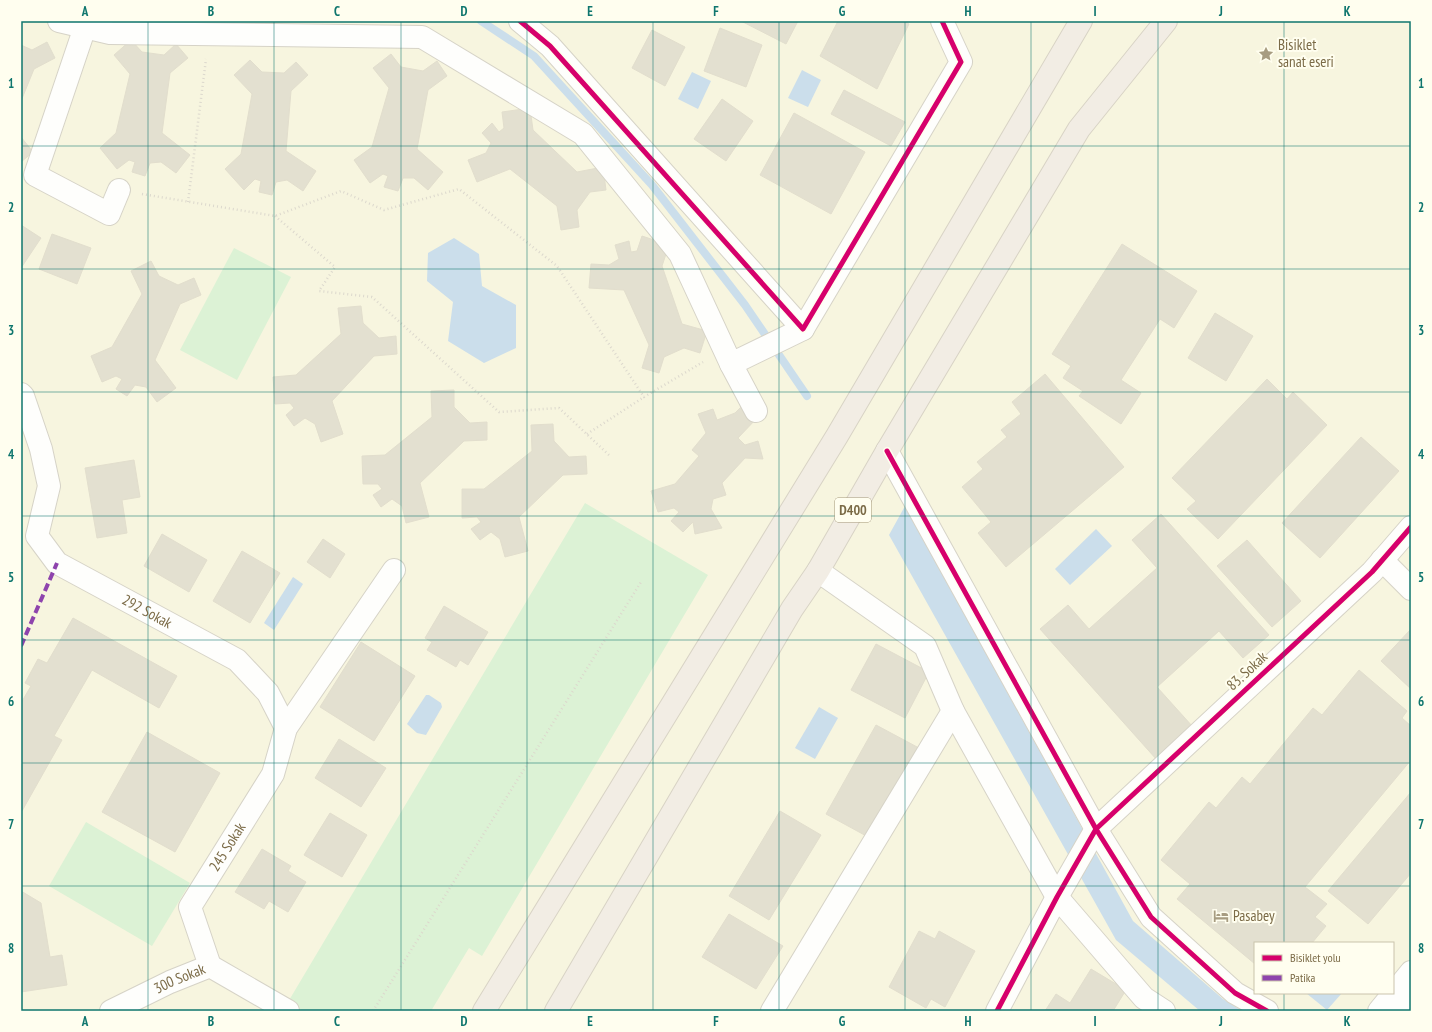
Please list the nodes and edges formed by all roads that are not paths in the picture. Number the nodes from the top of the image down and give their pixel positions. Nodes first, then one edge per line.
1 (59, 21) edge
2 (520, 21) edge
3 (942, 21) edge
4 (1081, 21) edge
5 (1166, 21) edge
6 (85, 27) junction
7 (118, 190) road end
8 (795, 332) junction
9 (728, 357) junction
10 (21, 394) edge
11 (756, 411) dead end
12 (887, 451) junction
13 (1411, 527) edge
14 (29, 536) edge
15 (1382, 560) junction
16 (394, 570) dead end
17 (818, 571) junction
18 (1411, 589) edge
19 (953, 711) junction
20 (286, 728) junction
21 (1094, 832) junction
22 (1057, 898) junction
23 (210, 966) junction
24 (1411, 972) edge
25 (1394, 993) edge
26 (1393, 994) edge
27 (1411, 998) edge
28 (111, 1011) edge
29 (288, 1011) edge
30 (484, 1011) edge
31 (556, 1011) edge
32 (772, 1011) edge
33 (998, 1011) edge
34 (1164, 1011) edge
35 (1268, 1011) edge
36 (1379, 1011) edge
37 (1401, 1011) edge

1 - 6 street
2 - 8 street
3 - 8 street
4 - 30 highway
5 - 12 highway, D400
6 - 7 street
6 - 9 street
8 - 9 street
9 - 11 street
10 - 14 street, 292 Sokak
12 - 17 highway, D400
12 - 21 street
13 - 15 street, 83. Sokak
14 - 20 street, 292 Sokak
15 - 18 street
15 - 21 street, 83. Sokak
16 - 20 street
17 - 19 street
17 - 31 highway, D400
19 - 22 street
19 - 32 street
20 - 23 street, 245 Sokak
21 - 22 street, 83. Sokak
21 - 35 street
22 - 33 street, 83. Sokak
22 - 34 street
23 - 28 street, 300 Sokak
23 - 29 street, 300 Sokak
24 - 25 street
26 - 36 street
27 - 37 street

